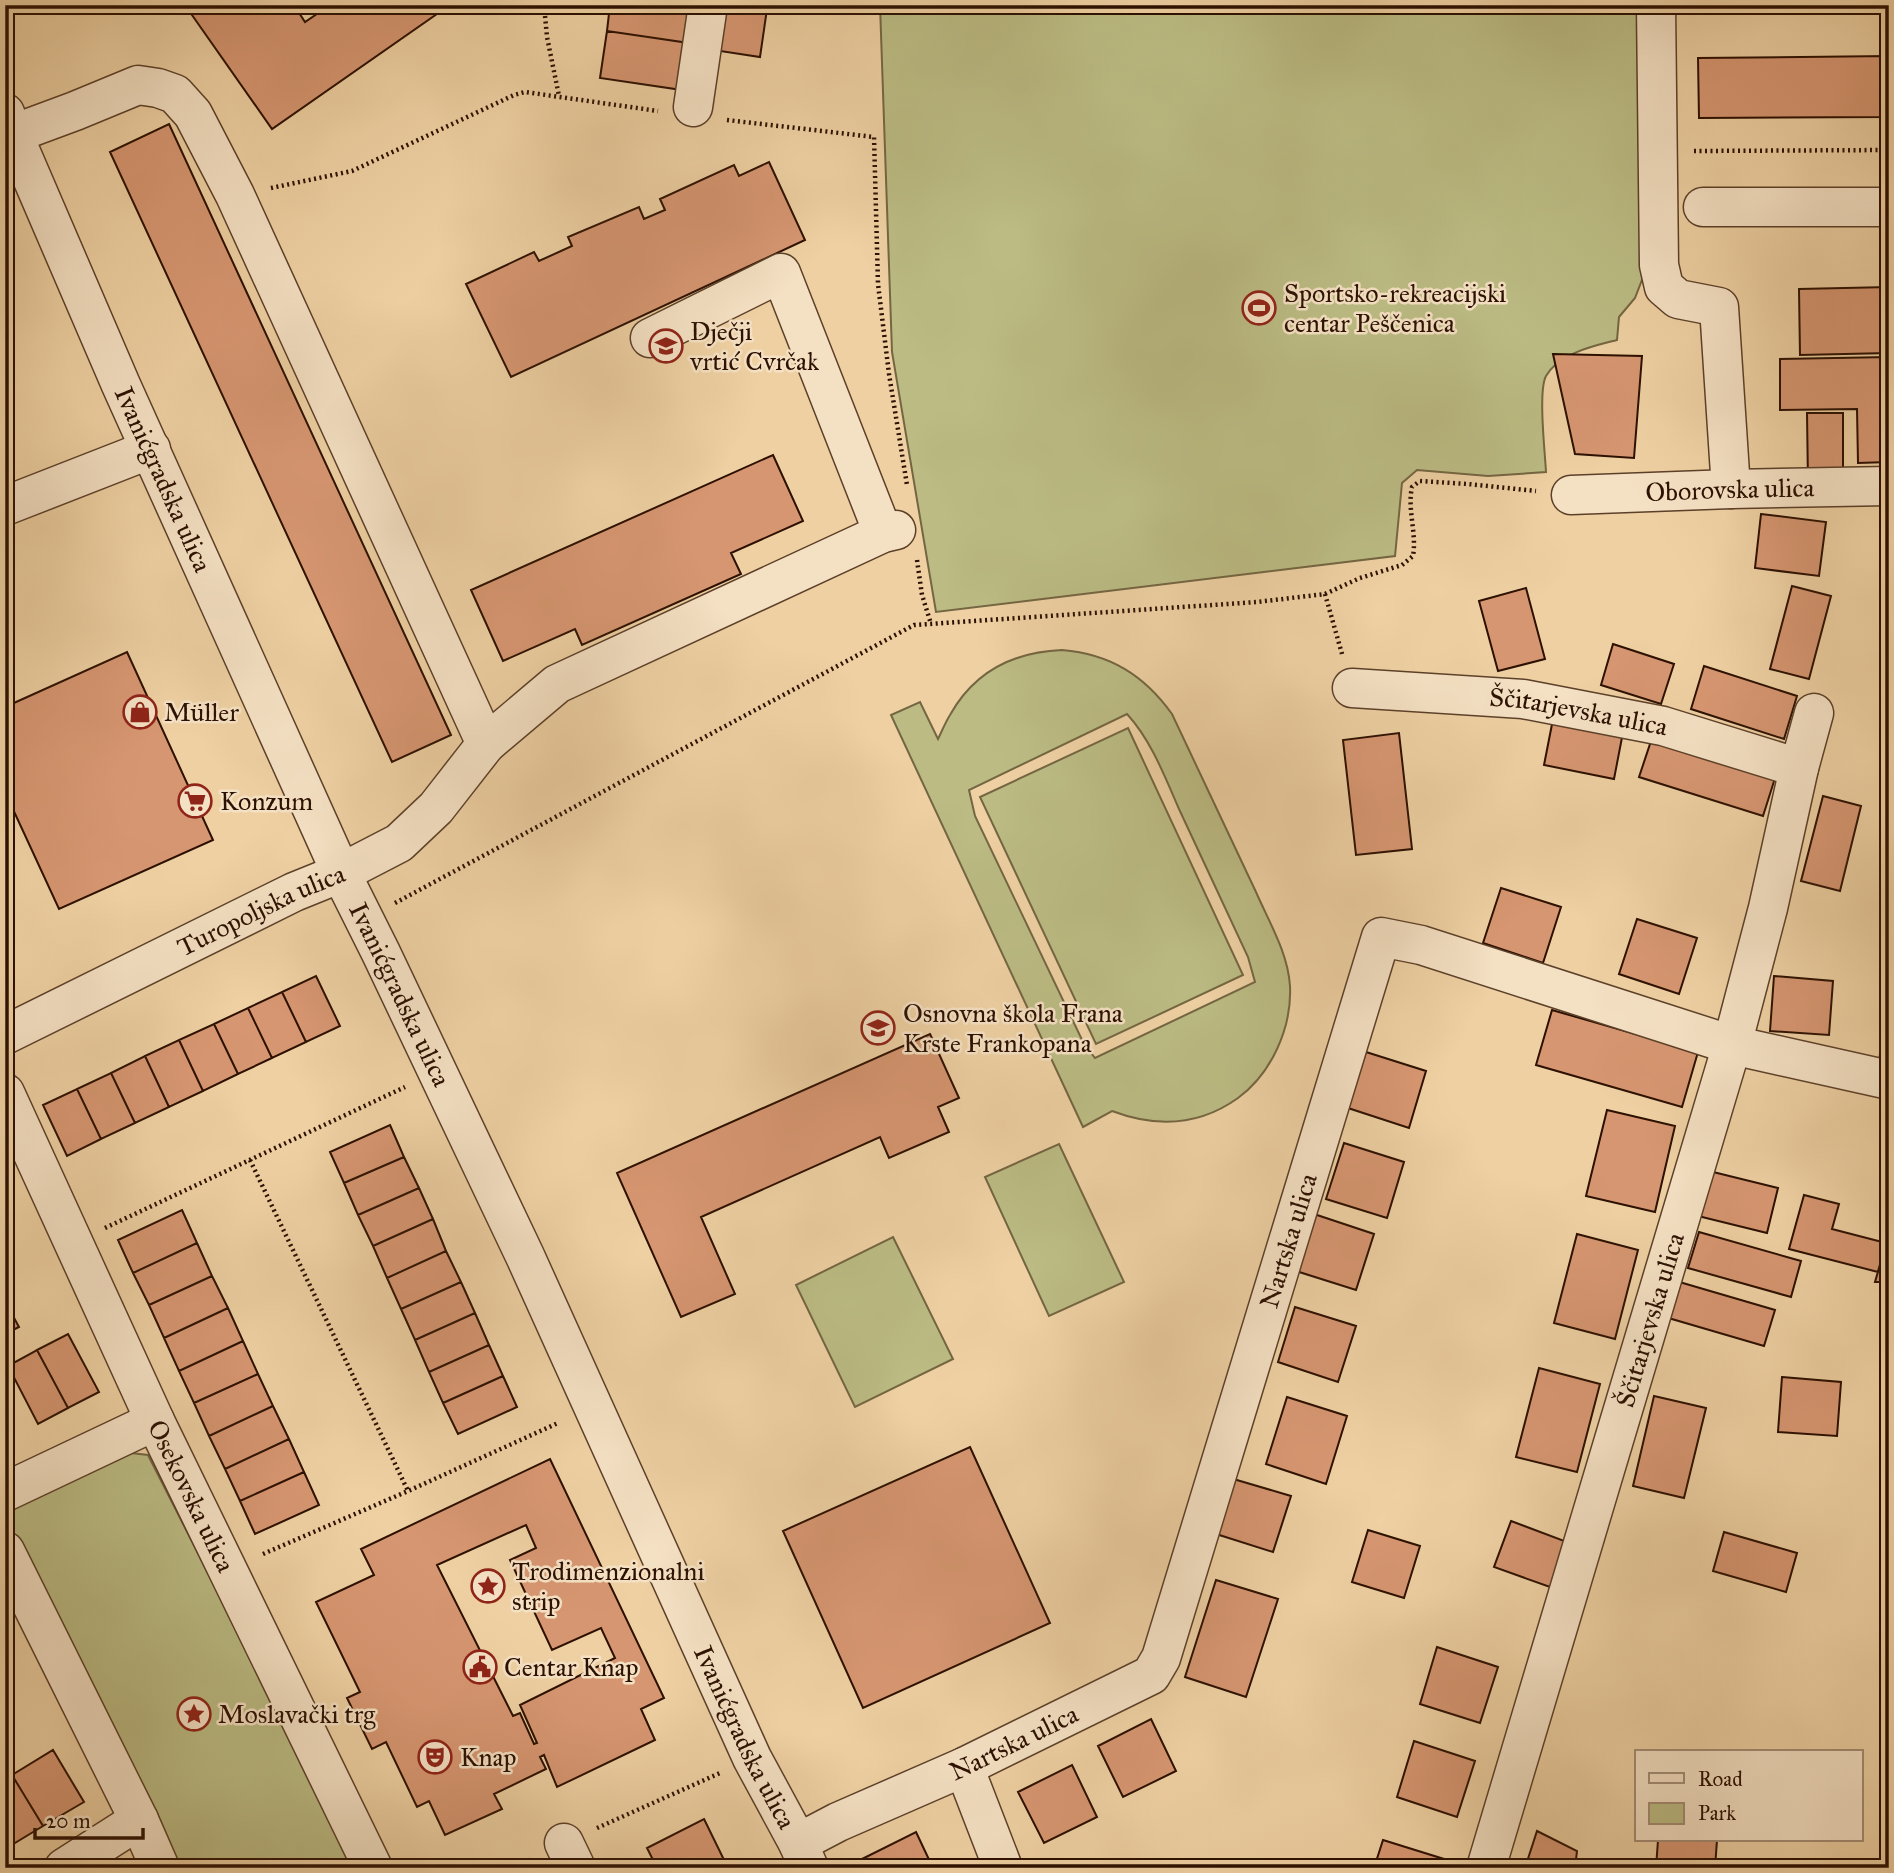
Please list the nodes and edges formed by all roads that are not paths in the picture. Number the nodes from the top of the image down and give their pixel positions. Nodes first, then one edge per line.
1 (708, 5) edge
2 (1656, 5) edge
3 (693, 112) road end
4 (9, 123) edge
5 (1703, 206) dead end
6 (1889, 207) edge
7 (650, 338) dead end
8 (150, 449) junction
9 (1889, 486) edge
10 (1731, 489) junction
11 (1571, 495) road end
12 (5, 506) edge
13 (1352, 688) road end
14 (1814, 713) dead end
15 (486, 744) junction
16 (1799, 768) junction
17 (341, 873) junction
18 (5, 1035) edge
19 (1732, 1045) junction
20 (1889, 1080) edge
21 (5, 1093) edge
22 (155, 1421) junction
23 (5, 1492) edge
24 (5, 1551) edge
25 (964, 1767) junction
26 (139, 1820) junction
27 (803, 1855) edge
28 (64, 1868) edge
29 (160, 1868) edge
30 (373, 1868) edge
31 (1003, 1868) edge
32 (1486, 1868) edge

1 - 3 street
2 - 10 street
4 - 8 street, Ivanićgradska ulica
4 - 15 street
5 - 6 street
7 - 15 street, Turopoljska ulica
8 - 12 street
8 - 17 street, Ivanićgradska ulica
9 - 10 street, Oborovska ulica
10 - 11 street, Oborovska ulica
13 - 16 street, Ščitarjevska ulica
14 - 16 street, Ščitarjevska ulica
15 - 17 street, Turopoljska ulica
16 - 19 street, Ščitarjevska ulica
17 - 18 street, Turopoljska ulica
17 - 27 street, Ivanićgradska ulica
19 - 20 street, Nartska ulica
19 - 25 street, Nartska ulica
19 - 32 street, Ščitarjevska ulica
21 - 22 street, Osekovska ulica
22 - 23 street
22 - 30 street, Osekovska ulica
24 - 26 street
25 - 27 street, Nartska ulica
25 - 31 street
26 - 28 street
26 - 29 street

